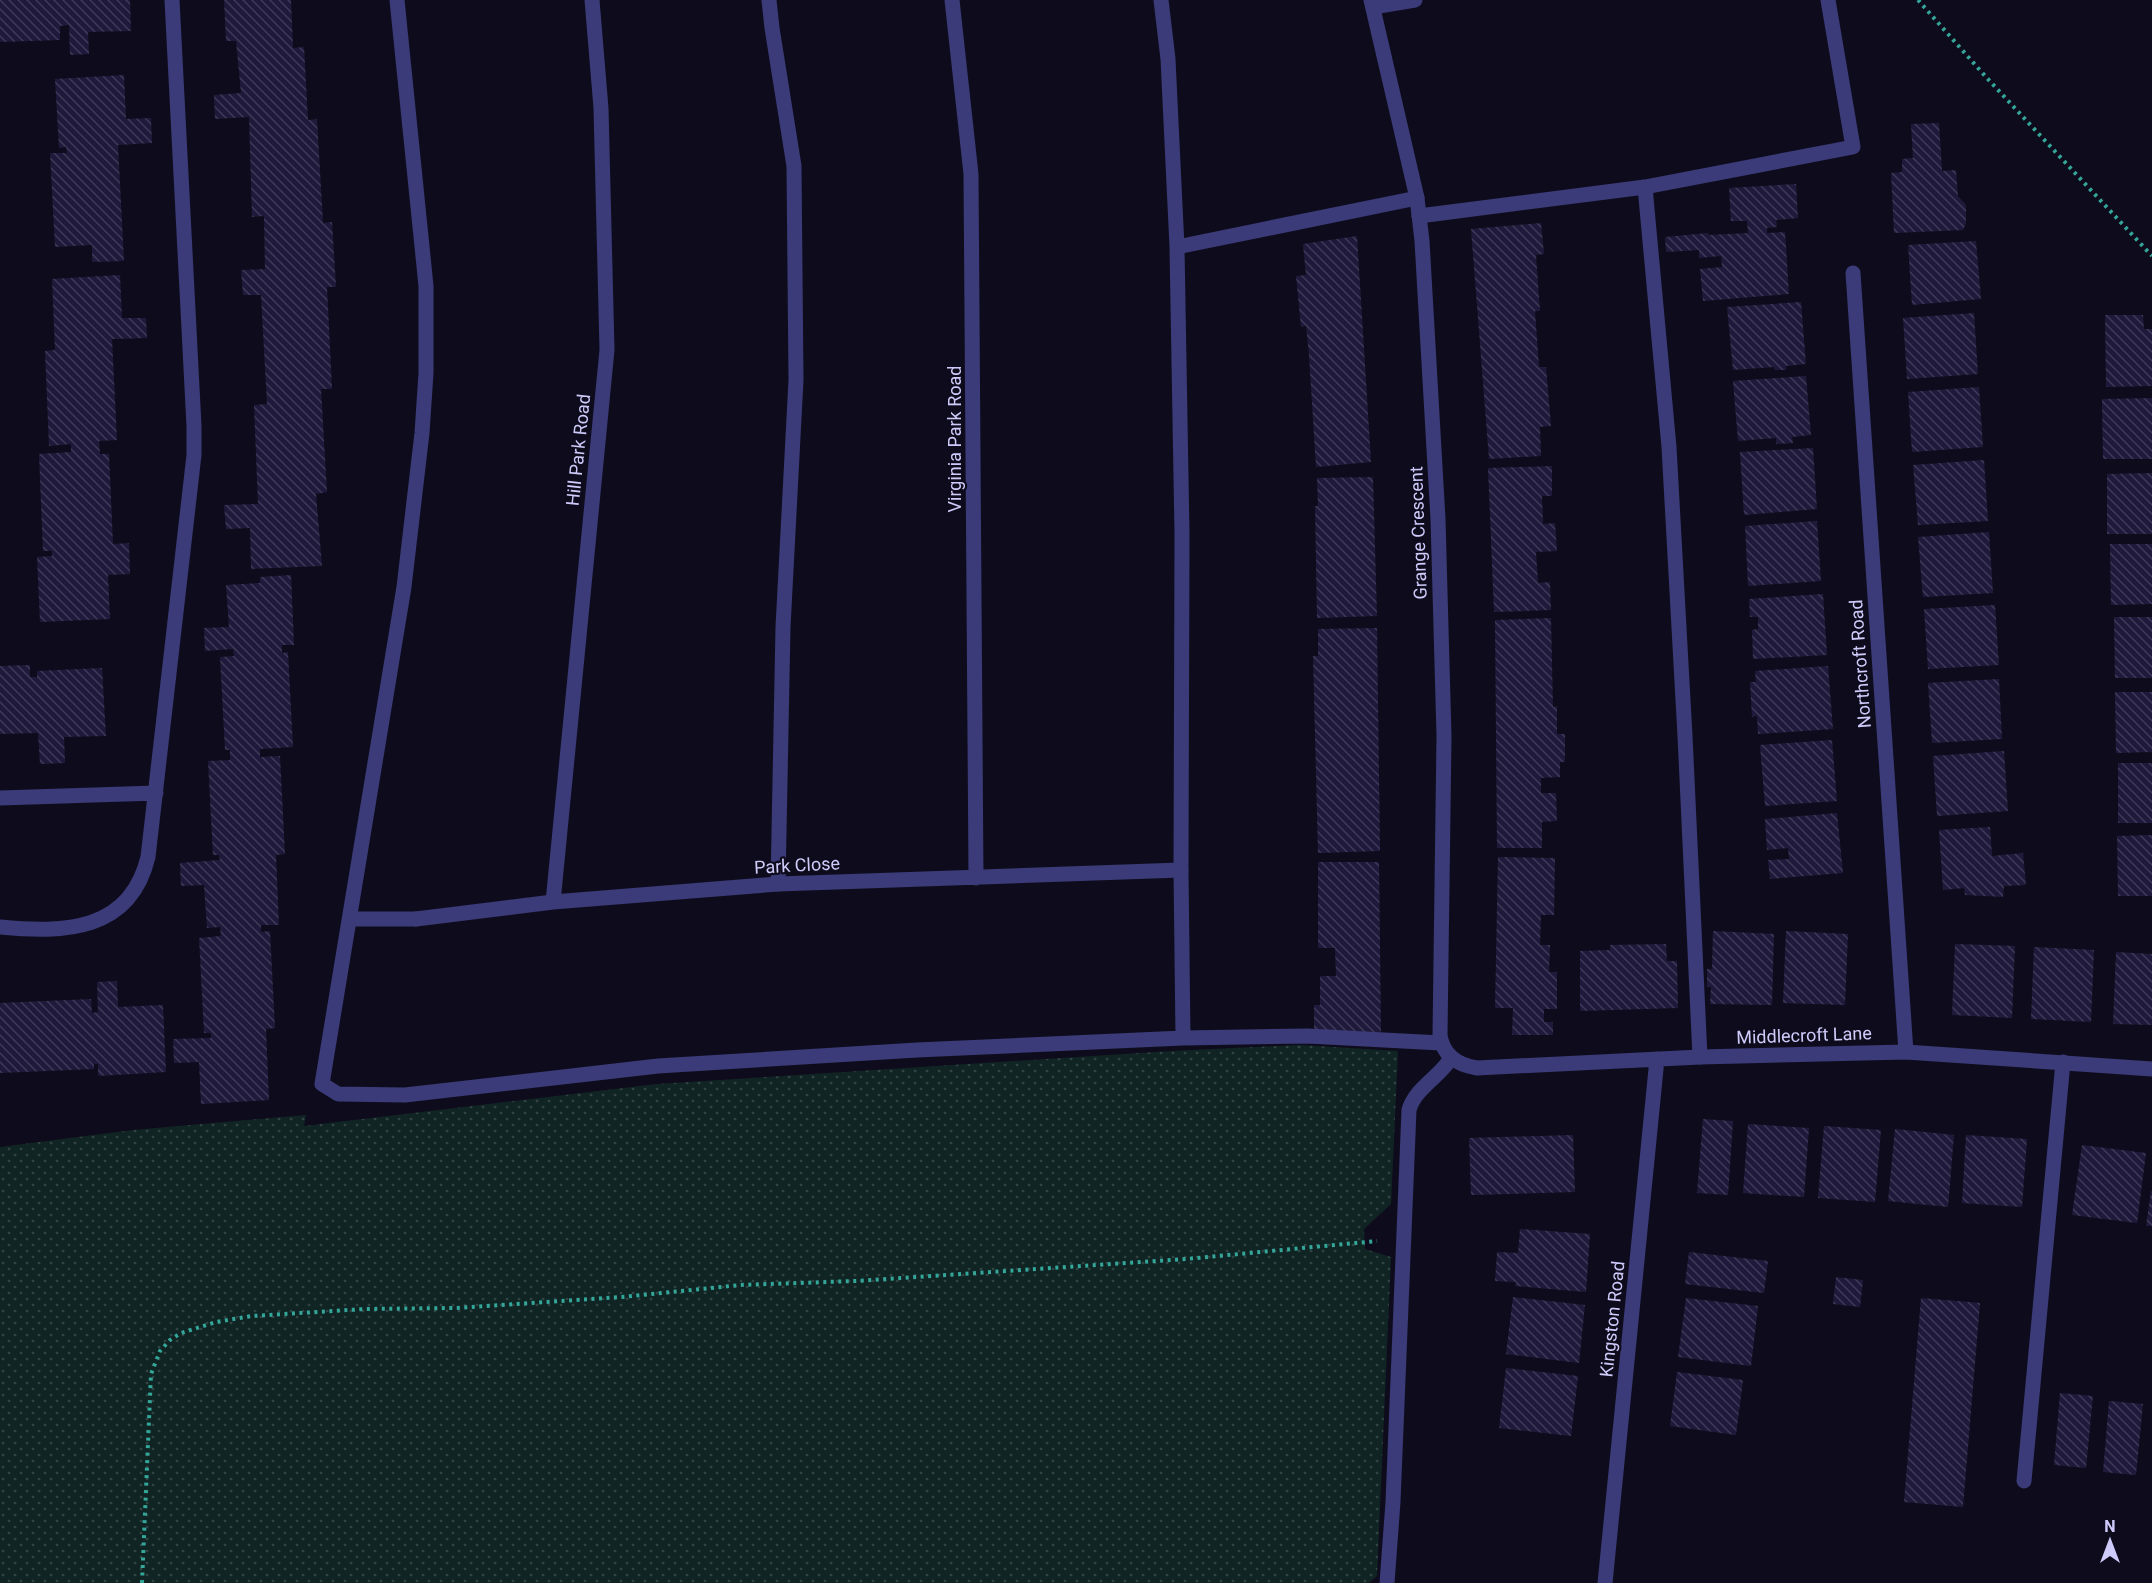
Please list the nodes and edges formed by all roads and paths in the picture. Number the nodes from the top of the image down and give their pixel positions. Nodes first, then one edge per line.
1 (172, 0) edge
2 (397, 0) edge
3 (591, 0) edge
4 (769, 0) edge
5 (952, 0) edge
6 (1161, 0) edge
7 (1415, 0) edge
8 (1828, 0) edge
9 (1918, 0) edge
10 (1372, 3) edge
11 (1645, 187) junction
12 (1417, 198) junction
13 (1419, 216) junction
14 (1177, 247) junction
15 (2152, 256) edge
16 (1853, 273) dead end
17 (156, 793) junction
18 (0, 798) edge
19 (1181, 870) junction
20 (976, 878) junction
21 (778, 884) junction
22 (553, 902) junction
23 (349, 919) junction
24 (0, 927) edge
25 (1183, 1038) junction
26 (1441, 1043) junction
27 (1906, 1052) junction
28 (1700, 1057) junction
29 (1657, 1059) junction
30 (1454, 1060) junction
31 (2063, 1062) junction
32 (2152, 1069) edge
33 (1403, 1240) junction
34 (2024, 1481) dead end
35 (142, 1583) edge
36 (1387, 1583) edge
37 (1605, 1583) edge

1 - 17 street
2 - 23 street
3 - 22 street, Hill Park Road
4 - 21 street
5 - 20 street, Virginia Park Road
6 - 14 street
7 - 10 street
8 - 11 street
9 - 15 path
10 - 12 street, Grange Crescent
11 - 13 street
11 - 28 street
12 - 13 street, Grange Crescent
12 - 14 street
13 - 26 street, Grange Crescent
14 - 19 street
16 - 27 street, Northcroft Road
17 - 18 street
17 - 24 street
19 - 20 street, Park Close
19 - 25 street
20 - 21 street, Park Close
21 - 22 street, Park Close
22 - 23 street, Park Close
23 - 25 street
25 - 26 street
26 - 30 street
27 - 28 street, Middlecroft Lane
27 - 31 street, Middlecroft Lane
28 - 29 street, Middlecroft Lane
29 - 30 street, Middlecroft Lane
29 - 37 street, Kingston Road
30 - 33 street
31 - 32 street, Middlecroft Lane
31 - 34 street
33 - 35 path
33 - 36 street

